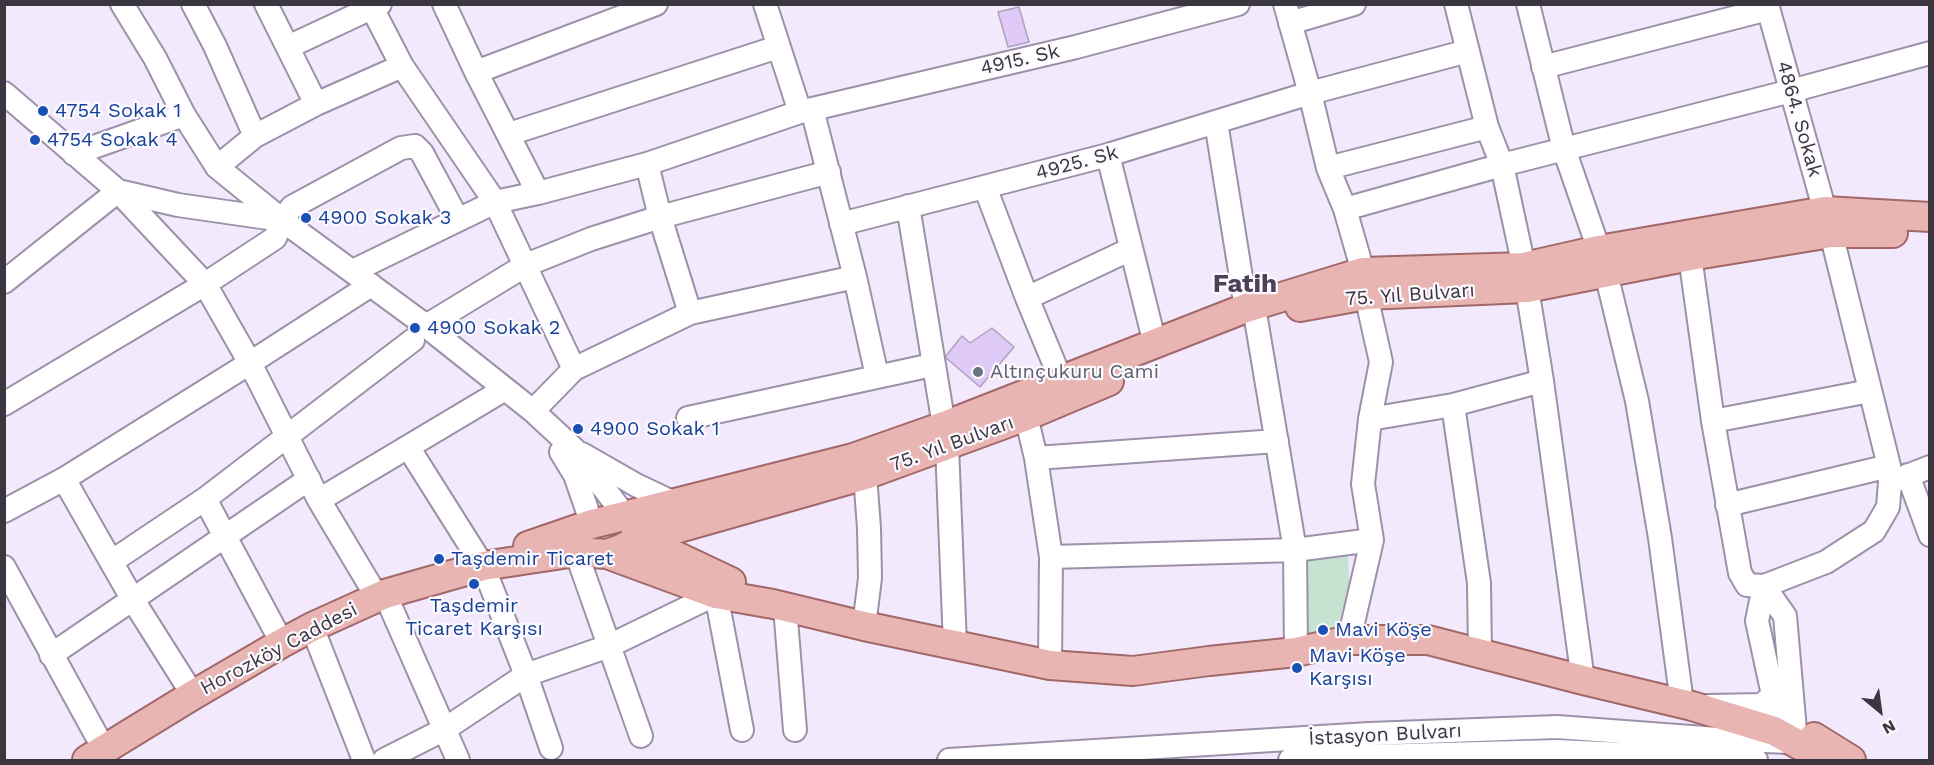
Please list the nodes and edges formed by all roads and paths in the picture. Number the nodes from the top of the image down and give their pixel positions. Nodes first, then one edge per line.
1 (122, 4) edge
2 (193, 4) edge
3 (266, 4) edge
4 (444, 4) edge
5 (656, 4) edge
6 (1238, 4) edge
7 (1354, 4) edge
8 (1456, 4) edge
9 (1528, 4) edge
10 (765, 5) edge
11 (374, 6) edge
12 (1768, 7) edge
13 (1287, 14) edge
14 (288, 47) junction
15 (778, 47) junction
16 (1468, 51) junction
17 (1929, 53) edge
18 (402, 66) junction
19 (1543, 68) junction
20 (476, 72) junction
21 (1791, 91) junction
22 (4, 93) edge
23 (1310, 93) junction
24 (316, 105) junction
25 (806, 111) junction
26 (184, 115) junction
27 (1216, 122) junction
28 (1488, 127) junction
29 (509, 134) junction
30 (255, 136) junction
31 (1564, 149) junction
32 (74, 154) junction
33 (1108, 155) junction
34 (647, 164) junction
35 (1502, 165) junction
36 (217, 167) junction
37 (1328, 168) junction
38 (828, 172) junction
39 (986, 187) junction
40 (118, 191) junction
41 (538, 194) junction
42 (495, 202) junction
43 (908, 206) junction
44 (1345, 209) junction
45 (660, 217) junction
46 (1929, 218) edge
47 (282, 220) junction
48 (458, 220) junction
49 (1828, 222) junction
50 (842, 224) junction
51 (1929, 234) edge
52 (1131, 249) junction
53 (1690, 256) junction
54 (1603, 261) junction
55 (526, 265) junction
56 (855, 277) junction
57 (1525, 277) junction
58 (362, 278) junction
59 (4, 282) edge
60 (1364, 283) junction
61 (206, 285) junction
62 (1027, 297) junction
63 (690, 313) junction
64 (1251, 314) junction
65 (419, 333) junction
66 (1155, 344) junction
67 (250, 363) junction
68 (932, 365) junction
69 (574, 369) junction
70 (878, 376) junction
71 (1061, 380) junction
72 (1542, 381) junction
73 (505, 389) junction
74 (1870, 391) junction
75 (4, 404) edge
76 (1453, 405) junction
77 (1026, 416) junction
78 (538, 417) junction
79 (687, 418) dead end
80 (1370, 419) junction
81 (1713, 421) junction
82 (945, 436) junction
83 (286, 437) junction
84 (1277, 441) junction
85 (408, 447) junction
86 (574, 449) junction
87 (1036, 458) junction
88 (1929, 467) edge
89 (1896, 474) junction
90 (865, 475) junction
91 (309, 479) junction
92 (64, 480) junction
93 (205, 500) junction
94 (319, 500) junction
95 (676, 504) junction
96 (1727, 505) junction
97 (4, 512) edge
98 (592, 524) junction
99 (632, 528) junction
100 (224, 535) junction
101 (1929, 535) edge
102 (1372, 540) junction
103 (1295, 550) junction
104 (576, 552) junction
105 (607, 554) junction
106 (1051, 557) junction
107 (111, 562) junction
108 (483, 566) junction
109 (4, 567) edge
110 (1764, 586) junction
111 (716, 594) junction
112 (381, 595) junction
113 (133, 600) junction
114 (779, 605) junction
115 (864, 626) junction
116 (312, 627) junction
117 (1349, 640) junction
118 (282, 643) junction
119 (955, 645) junction
120 (609, 646) junction
121 (1296, 652) junction
122 (1480, 654) junction
123 (51, 655) junction
124 (1050, 665) junction
125 (526, 675) junction
126 (1583, 680) junction
127 (193, 695) junction
128 (1687, 704) junction
129 (445, 729) junction
130 (742, 730) dead end
131 (795, 730) dead end
132 (1794, 730) edge
133 (641, 736) dead end
134 (551, 748) dead end
135 (96, 756) edge
136 (364, 760) edge
137 (384, 760) edge
138 (458, 760) edge
139 (949, 760) edge
140 (1290, 760) edge
141 (1756, 760) edge
142 (1851, 760) edge

1 - 26 street
2 - 30 street
3 - 14 street
4 - 20 street
5 - 20 street
6 - 25 street, 4915. Sk
7 - 13 street
8 - 16 street
9 - 19 street
10 - 15 street
11 - 14 street
11 - 18 street
12 - 19 street
12 - 21 street, 4864. Sokak
13 - 23 street
14 - 24 street
15 - 25 street
15 - 29 street
16 - 23 street, 4925. Sk
16 - 28 street
17 - 21 street
18 - 24 street
18 - 42 street
19 - 31 street
20 - 29 street
21 - 31 street
21 - 49 street, 4864. Sokak
22 - 32 street
23 - 27 street, 4925. Sk
23 - 37 street
24 - 30 street
25 - 34 street, 4915. Sk
25 - 38 street
26 - 32 street
26 - 36 street
27 - 33 street, 4925. Sk
27 - 64 street
28 - 35 street
28 - 37 street
29 - 41 street
30 - 36 street
31 - 35 street
31 - 54 street
32 - 40 street
33 - 39 street, 4925. Sk
33 - 52 street
34 - 41 street, 4915. Sk
34 - 45 street
35 - 44 street
35 - 57 street
36 - 47 street
37 - 44 street
38 - 45 street
38 - 50 street
39 - 43 street, 4925. Sk
39 - 62 street
40 - 47 street
40 - 59 street
40 - 61 street
41 - 42 street, 4915. Sk
42 - 48 street, 4915. Sk
42 - 55 street
43 - 50 street, 4925. Sk
43 - 68 street
44 - 60 street
45 - 55 street
45 - 63 street
46 - 49 main road, 75. Yıl Bulvarı
47 - 48 street
47 - 58 street
47 - 61 street
48 - 58 street, 4915. Sk
49 - 51 main road, 75. Yıl Bulvarı
49 - 53 main road, 75. Yıl Bulvarı
49 - 54 main road, 75. Yıl Bulvarı
49 - 74 street, 4864. Sokak
50 - 56 street
52 - 62 street
52 - 66 street
53 - 54 main road, 75. Yıl Bulvarı
53 - 81 street
54 - 57 main road, 75. Yıl Bulvarı
54 - 128 street
55 - 65 street
55 - 69 street
56 - 63 street
56 - 70 street
57 - 60 main road, 75. Yıl Bulvarı
57 - 72 street
58 - 65 street
58 - 67 street, 4915. Sk
60 - 64 main road, 75. Yıl Bulvarı
60 - 80 street
61 - 67 street
61 - 75 street
62 - 71 street
63 - 69 street
64 - 66 main road, 75. Yıl Bulvarı
64 - 77 main road, 75. Yıl Bulvarı
64 - 84 street
65 - 73 street
65 - 83 street
66 - 71 main road, 75. Yıl Bulvarı
67 - 83 street
67 - 92 street, 4915. Sk
68 - 70 street
68 - 82 street
69 - 78 street
70 - 79 street
71 - 82 main road, 75. Yıl Bulvarı
72 - 76 street
72 - 126 street
73 - 78 street
73 - 85 street
74 - 81 street
74 - 89 street, 4864. Sokak
76 - 80 street
76 - 122 street
77 - 82 main road, 75. Yıl Bulvarı
77 - 87 street
78 - 86 street
78 - 98 street
80 - 102 street
81 - 96 street
82 - 90 main road, 75. Yıl Bulvarı
82 - 95 main road
82 - 119 street
83 - 91 street
83 - 93 street
84 - 87 street
84 - 103 street
85 - 94 street
85 - 108 street
86 - 95 street
86 - 99 street
87 - 106 street
88 - 89 street
89 - 96 street
89 - 101 street, 4864. Sokak
89 - 110 street
90 - 99 main road, 75. Yıl Bulvarı
90 - 115 street
91 - 94 street
91 - 100 street
92 - 97 street, 4915. Sk
92 - 107 street
93 - 100 street
93 - 107 street
94 - 112 street
95 - 99 main road
96 - 110 street
98 - 99 main road
98 - 105 main road
98 - 108 main road
99 - 105 main road
99 - 114 main road
100 - 113 street
100 - 118 street
102 - 103 street
102 - 117 street
103 - 106 street
103 - 121 street
104 - 105 main road
104 - 108 main road
104 - 120 street
105 - 111 main road
106 - 124 street
107 - 113 street
108 - 112 main road, Horozköy Caddesi
108 - 125 street
109 - 123 street
110 - 132 street
110 - 132 street
111 - 114 main road
111 - 120 street
111 - 130 street
112 - 116 main road, Horozköy Caddesi
112 - 129 street
113 - 123 street
113 - 127 street
114 - 115 main road
114 - 131 street
115 - 119 main road
116 - 118 main road, Horozköy Caddesi
116 - 136 street
117 - 121 main road
117 - 122 main road
118 - 127 main road, Horozköy Caddesi
119 - 124 main road
120 - 125 street
120 - 133 street
121 - 124 main road
122 - 126 main road
123 - 135 street
125 - 129 street
125 - 134 street
126 - 128 main road
127 - 135 main road, Horozköy Caddesi
128 - 132 main road
129 - 137 street
129 - 138 street
132 - 139 street, İstasyon Bulvarı
132 - 142 main road
140 - 141 street, İstasyon Bulvarı

